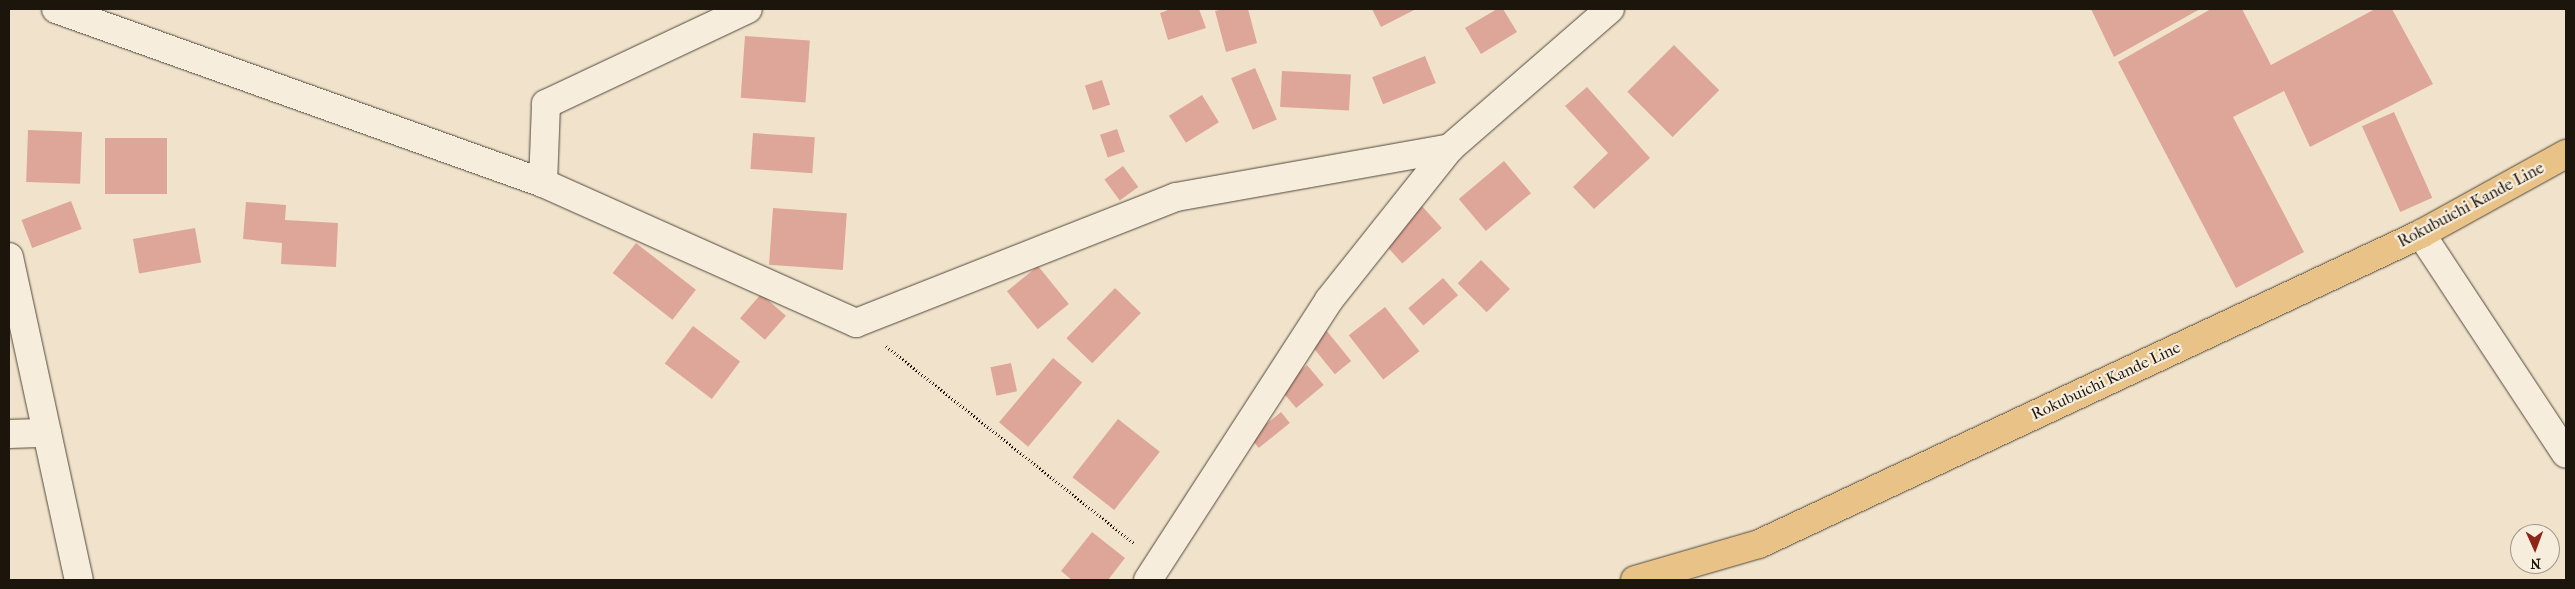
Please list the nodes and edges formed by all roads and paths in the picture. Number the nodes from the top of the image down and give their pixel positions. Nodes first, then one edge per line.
1 (56, 9) edge
2 (748, 9) edge
3 (1610, 9) edge
4 (1450, 148) junction
5 (2566, 154) edge
6 (543, 183) junction
7 (2421, 234) junction
8 (9, 257) edge
9 (856, 323) junction
10 (47, 433) junction
11 (9, 434) edge
12 (2566, 454) edge
13 (1154, 572) edge
14 (79, 580) edge
15 (1635, 580) edge

1 - 6 street
2 - 6 street
3 - 4 street
4 - 9 street
4 - 13 street
5 - 7 main road, Rokubuichi Kande Line
6 - 9 street
7 - 12 street
7 - 15 main road, Rokubuichi Kande Line
8 - 10 street
9 - 13 path
10 - 11 street
10 - 14 street

